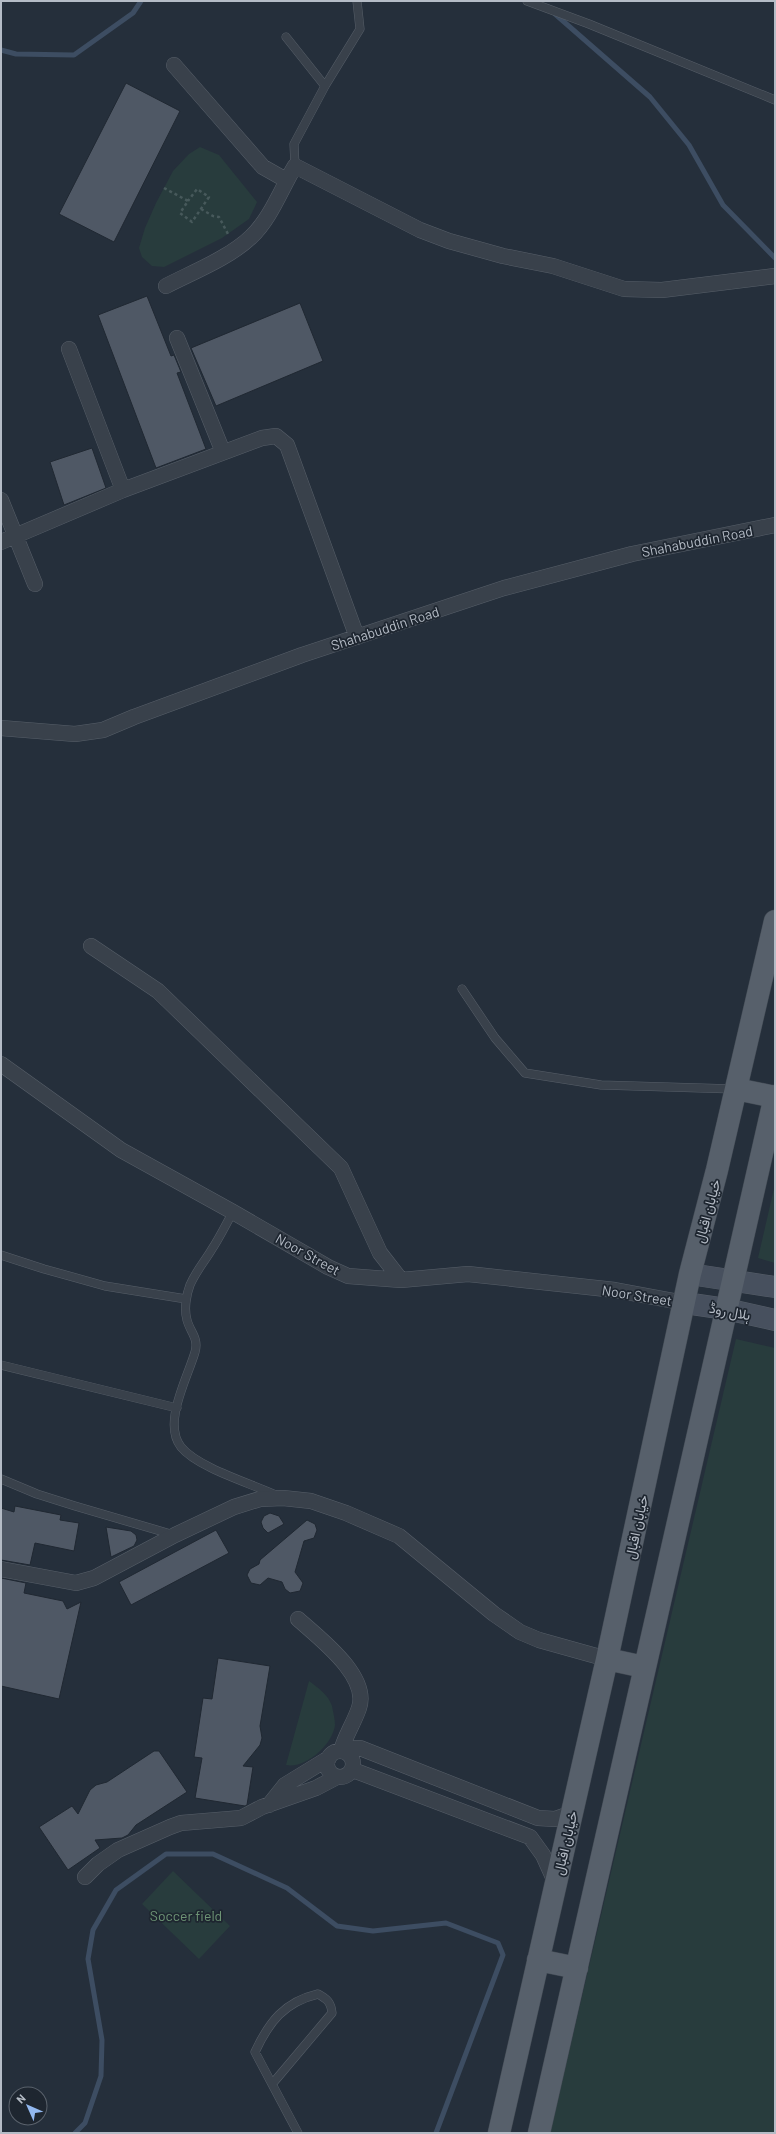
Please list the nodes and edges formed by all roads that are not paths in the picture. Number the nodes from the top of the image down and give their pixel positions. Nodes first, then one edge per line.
1 (357, 1) edge
2 (527, 1) edge
3 (286, 37) dead end
4 (174, 64) dead end
5 (325, 86) junction
6 (775, 100) edge
7 (295, 166) junction
8 (286, 180) junction
9 (775, 276) edge
10 (166, 286) dead end
11 (176, 338) dead end
12 (69, 349) dead end
13 (223, 452) junction
14 (122, 490) junction
15 (1, 500) edge
16 (775, 525) edge
17 (16, 537) junction
18 (1, 542) edge
19 (35, 584) dead end
20 (357, 637) junction
21 (1, 728) edge
22 (775, 921) edge
23 (91, 946) dead end
24 (462, 989) dead end
25 (1, 1064) edge
26 (736, 1089) junction
27 (775, 1097) edge
28 (233, 1212) junction
29 (1, 1255) edge
30 (690, 1274) junction
31 (401, 1280) junction
32 (734, 1280) junction
33 (775, 1288) edge
34 (186, 1299) junction
35 (685, 1303) junction
36 (726, 1309) junction
37 (775, 1320) edge
38 (1, 1365) edge
39 (177, 1408) junction
40 (1, 1479) edge
41 (283, 1498) junction
42 (175, 1535) junction
43 (1, 1570) edge
44 (298, 1619) dead end
45 (606, 1659) junction
46 (644, 1667) junction
47 (339, 1754) junction
48 (353, 1770) junction
49 (337, 1777) junction
50 (269, 1804) junction
51 (572, 1813) junction
52 (85, 1877) dead end
53 (556, 1884) junction
54 (538, 1960) junction
55 (577, 1968) junction
56 (273, 2084) junction
57 (298, 2133) edge
58 (499, 2133) edge
59 (539, 2133) edge

1 - 5 lane
2 - 6 lane
3 - 5 lane
4 - 8 street
5 - 7 lane
7 - 8 street
7 - 9 street
8 - 10 street
11 - 13 street
12 - 14 street
13 - 14 street
13 - 20 street
14 - 17 street
15 - 17 street
16 - 20 street, Shahabuddin Road
17 - 18 street
17 - 19 street
20 - 21 street, Shahabuddin Road
22 - 26 main road, خیابان اقبال
23 - 31 street
24 - 26 lane
25 - 28 street, Noor Street
26 - 27 main road
26 - 30 main road, خیابان اقبال
27 - 32 main road
28 - 31 street, Noor Street
28 - 34 lane
29 - 34 lane
30 - 32 street
30 - 35 main road, خیابان اقبال
31 - 35 street, Noor Street
32 - 33 street
32 - 36 main road
34 - 39 lane
35 - 36 street, ہلال روڈ
35 - 45 main road, خیابان اقبال
36 - 37 street, ہلال روڈ
36 - 46 main road
38 - 39 lane
39 - 41 lane
40 - 42 lane
41 - 42 street
41 - 45 street
42 - 43 street
44 - 47 street
45 - 46 main road
45 - 51 main road, خیابان اقبال
46 - 55 main road
47 - 48 street
47 - 49 street
47 - 50 street
47 - 51 street
48 - 49 street
48 - 53 street
49 - 50 street
50 - 52 street
51 - 53 main road, خیابان اقبال
53 - 54 main road, خیابان اقبال
54 - 55 main road
54 - 58 main road, خیابان اقبال
55 - 59 main road
56 - 56 lane
56 - 57 lane

